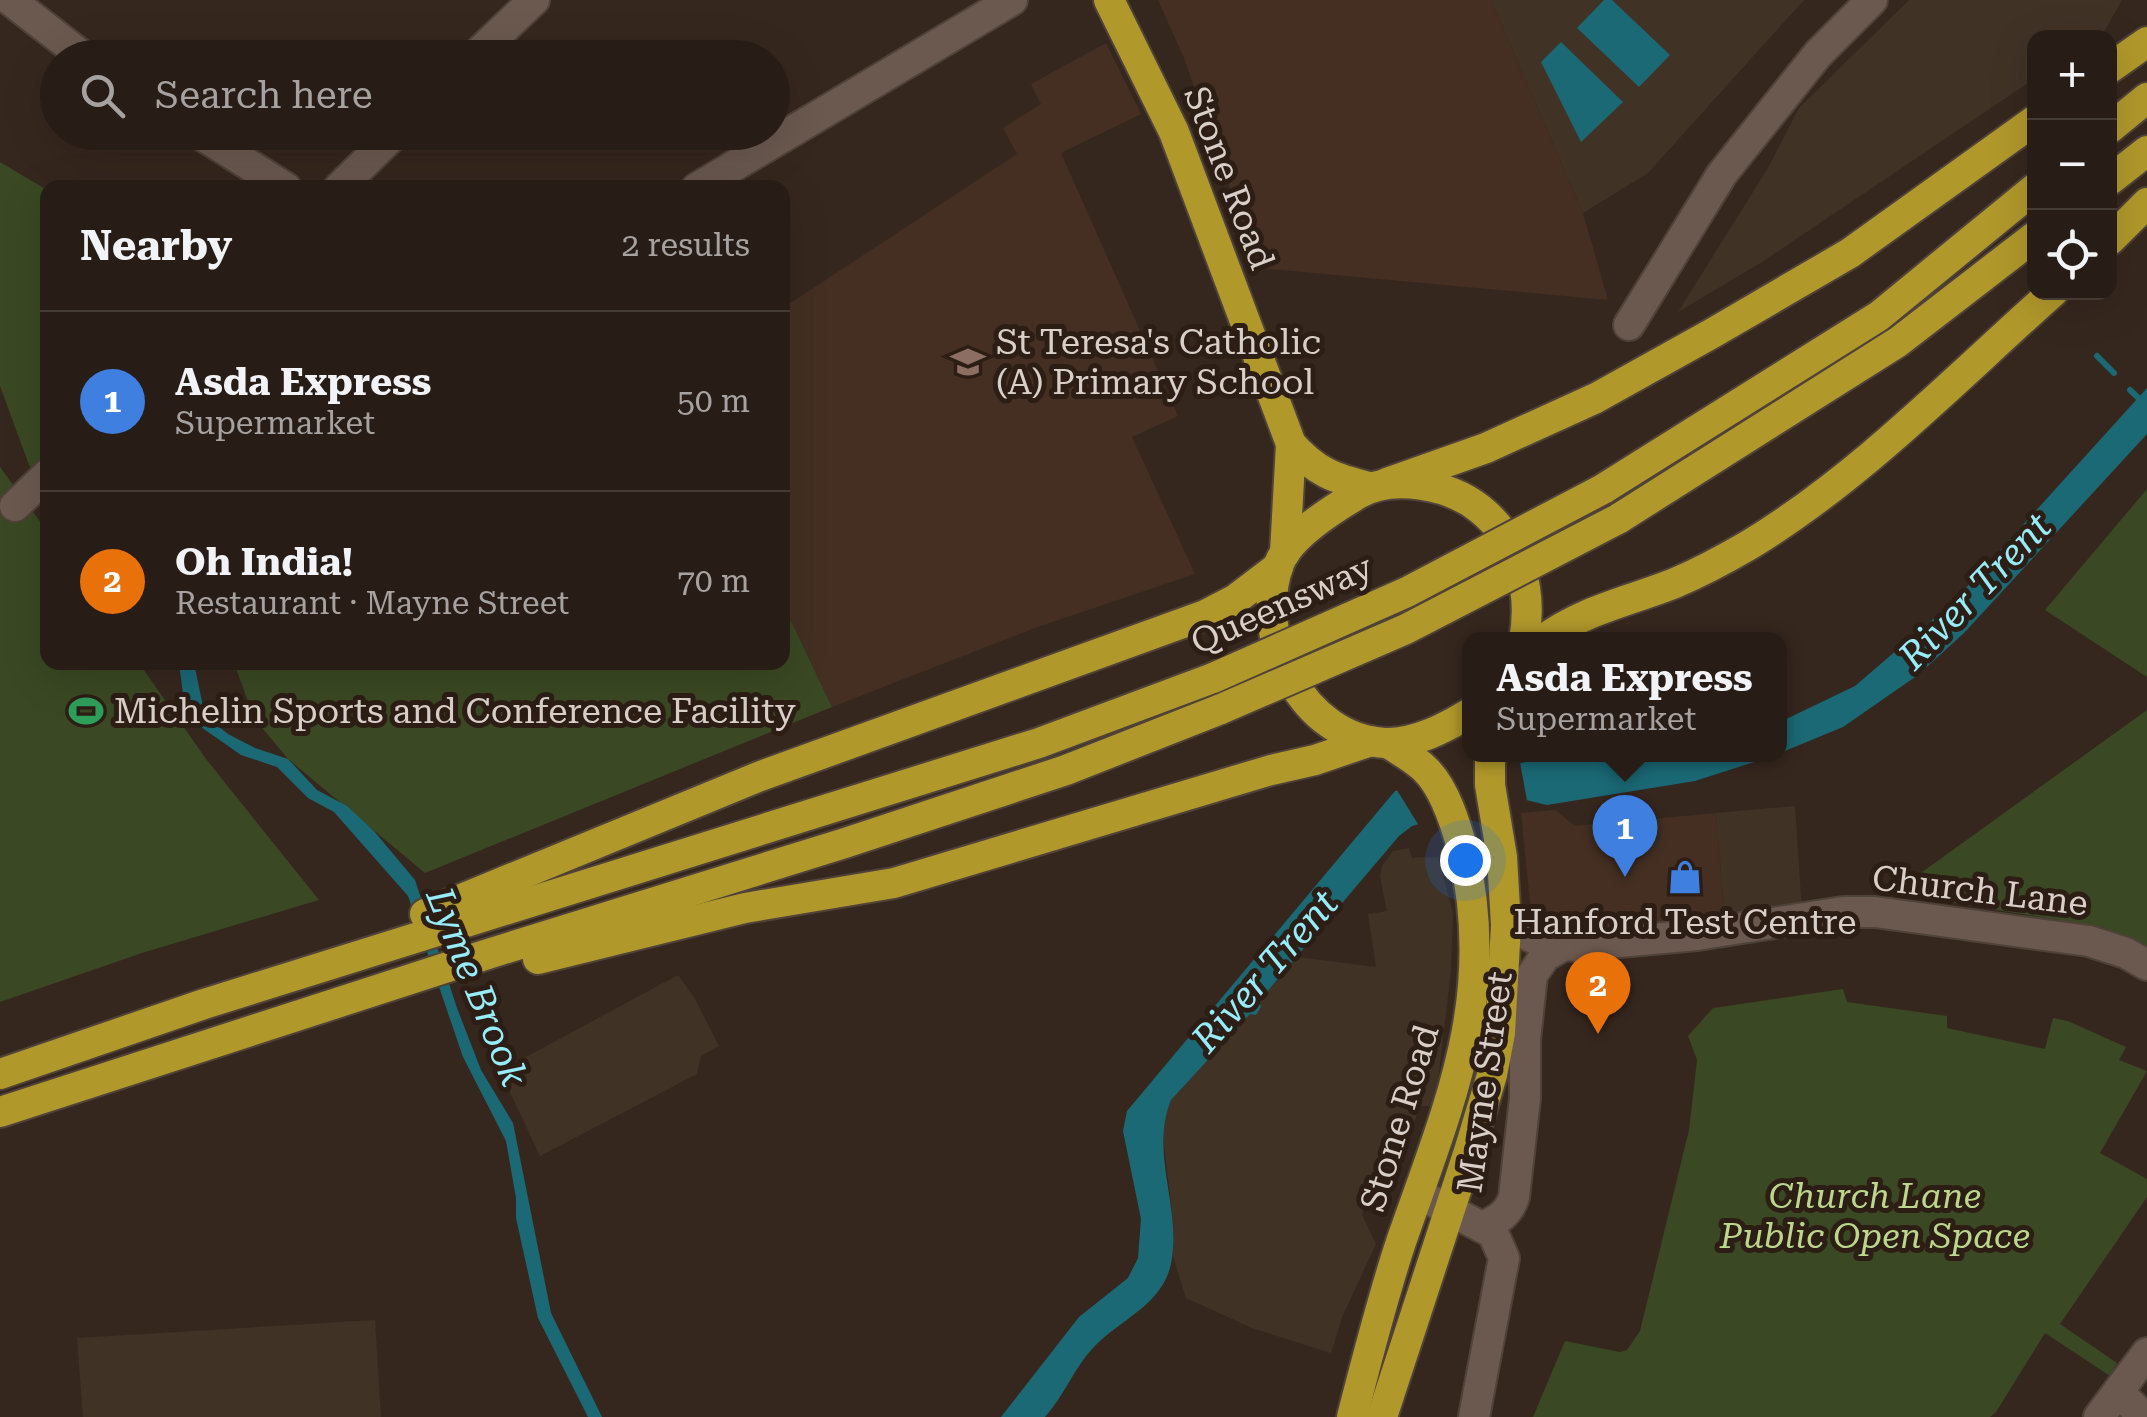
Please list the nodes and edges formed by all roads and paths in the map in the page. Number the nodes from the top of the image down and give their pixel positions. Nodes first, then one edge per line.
1 (10, 0) edge
2 (534, 0) edge
3 (1012, 0) edge
4 (1109, 0) edge
5 (1872, 0) edge
6 (62, 40) edge
7 (492, 40) edge
8 (2147, 42) edge
9 (2117, 63) edge
10 (2147, 98) edge
11 (2117, 122) edge
12 (2027, 126) edge
13 (790, 132) edge
14 (226, 150) edge
15 (378, 150) edge
16 (760, 150) edge
17 (2147, 151) edge
18 (2117, 175) edge
19 (273, 180) edge
20 (348, 180) edge
21 (709, 180) edge
22 (2027, 195) edge
23 (2147, 203) edge
24 (2117, 233) edge
25 (2027, 242) edge
26 (2044, 300) edge
27 (1629, 325) dead end
28 (1291, 444) junction
29 (1378, 485) junction
30 (1281, 560) junction
31 (1525, 632) edge
32 (1555, 632) edge
33 (1462, 717) edge
34 (1379, 742) junction
35 (1489, 762) edge
36 (473, 907) junction
37 (1506, 924) junction
38 (1561, 947) junction
39 (491, 963) junction
40 (2147, 965) edge
41 (0, 1074) edge
42 (0, 1112) edge
43 (1419, 1194) junction
44 (1448, 1210) junction
45 (1483, 1227) junction
46 (2147, 1353) edge
47 (2118, 1392) junction
48 (1352, 1417) edge
49 (1382, 1417) edge
50 (1474, 1417) edge
51 (2098, 1417) edge
52 (2144, 1417) edge

1 - 6 street
2 - 7 street
3 - 13 street
4 - 28 highway, Stone Road
5 - 27 street
8 - 9 highway
10 - 11 highway
12 - 29 highway
14 - 19 street
15 - 20 street
16 - 21 street
17 - 18 highway
22 - 36 highway, Queensway, bridge
23 - 24 highway
25 - 39 highway, Queensway, bridge
26 - 32 highway
28 - 29 highway
28 - 30 highway, Stone Road
29 - 30 highway
29 - 31 highway
30 - 34 highway, Stone Road
30 - 36 highway
33 - 34 highway
34 - 39 highway
34 - 43 highway, Stone Road
35 - 37 highway, Stone Road
36 - 41 highway
37 - 38 street, Church Lane
37 - 44 highway, Stone Road
38 - 40 street, Church Lane
38 - 45 street, Mayne Street
39 - 42 highway
43 - 44 street, Mayne Street
43 - 48 highway, Stone Road
44 - 45 street, Mayne Street
44 - 49 highway, Stone Road
45 - 50 street, Mayne Street
46 - 47 street
47 - 51 street
47 - 52 street

